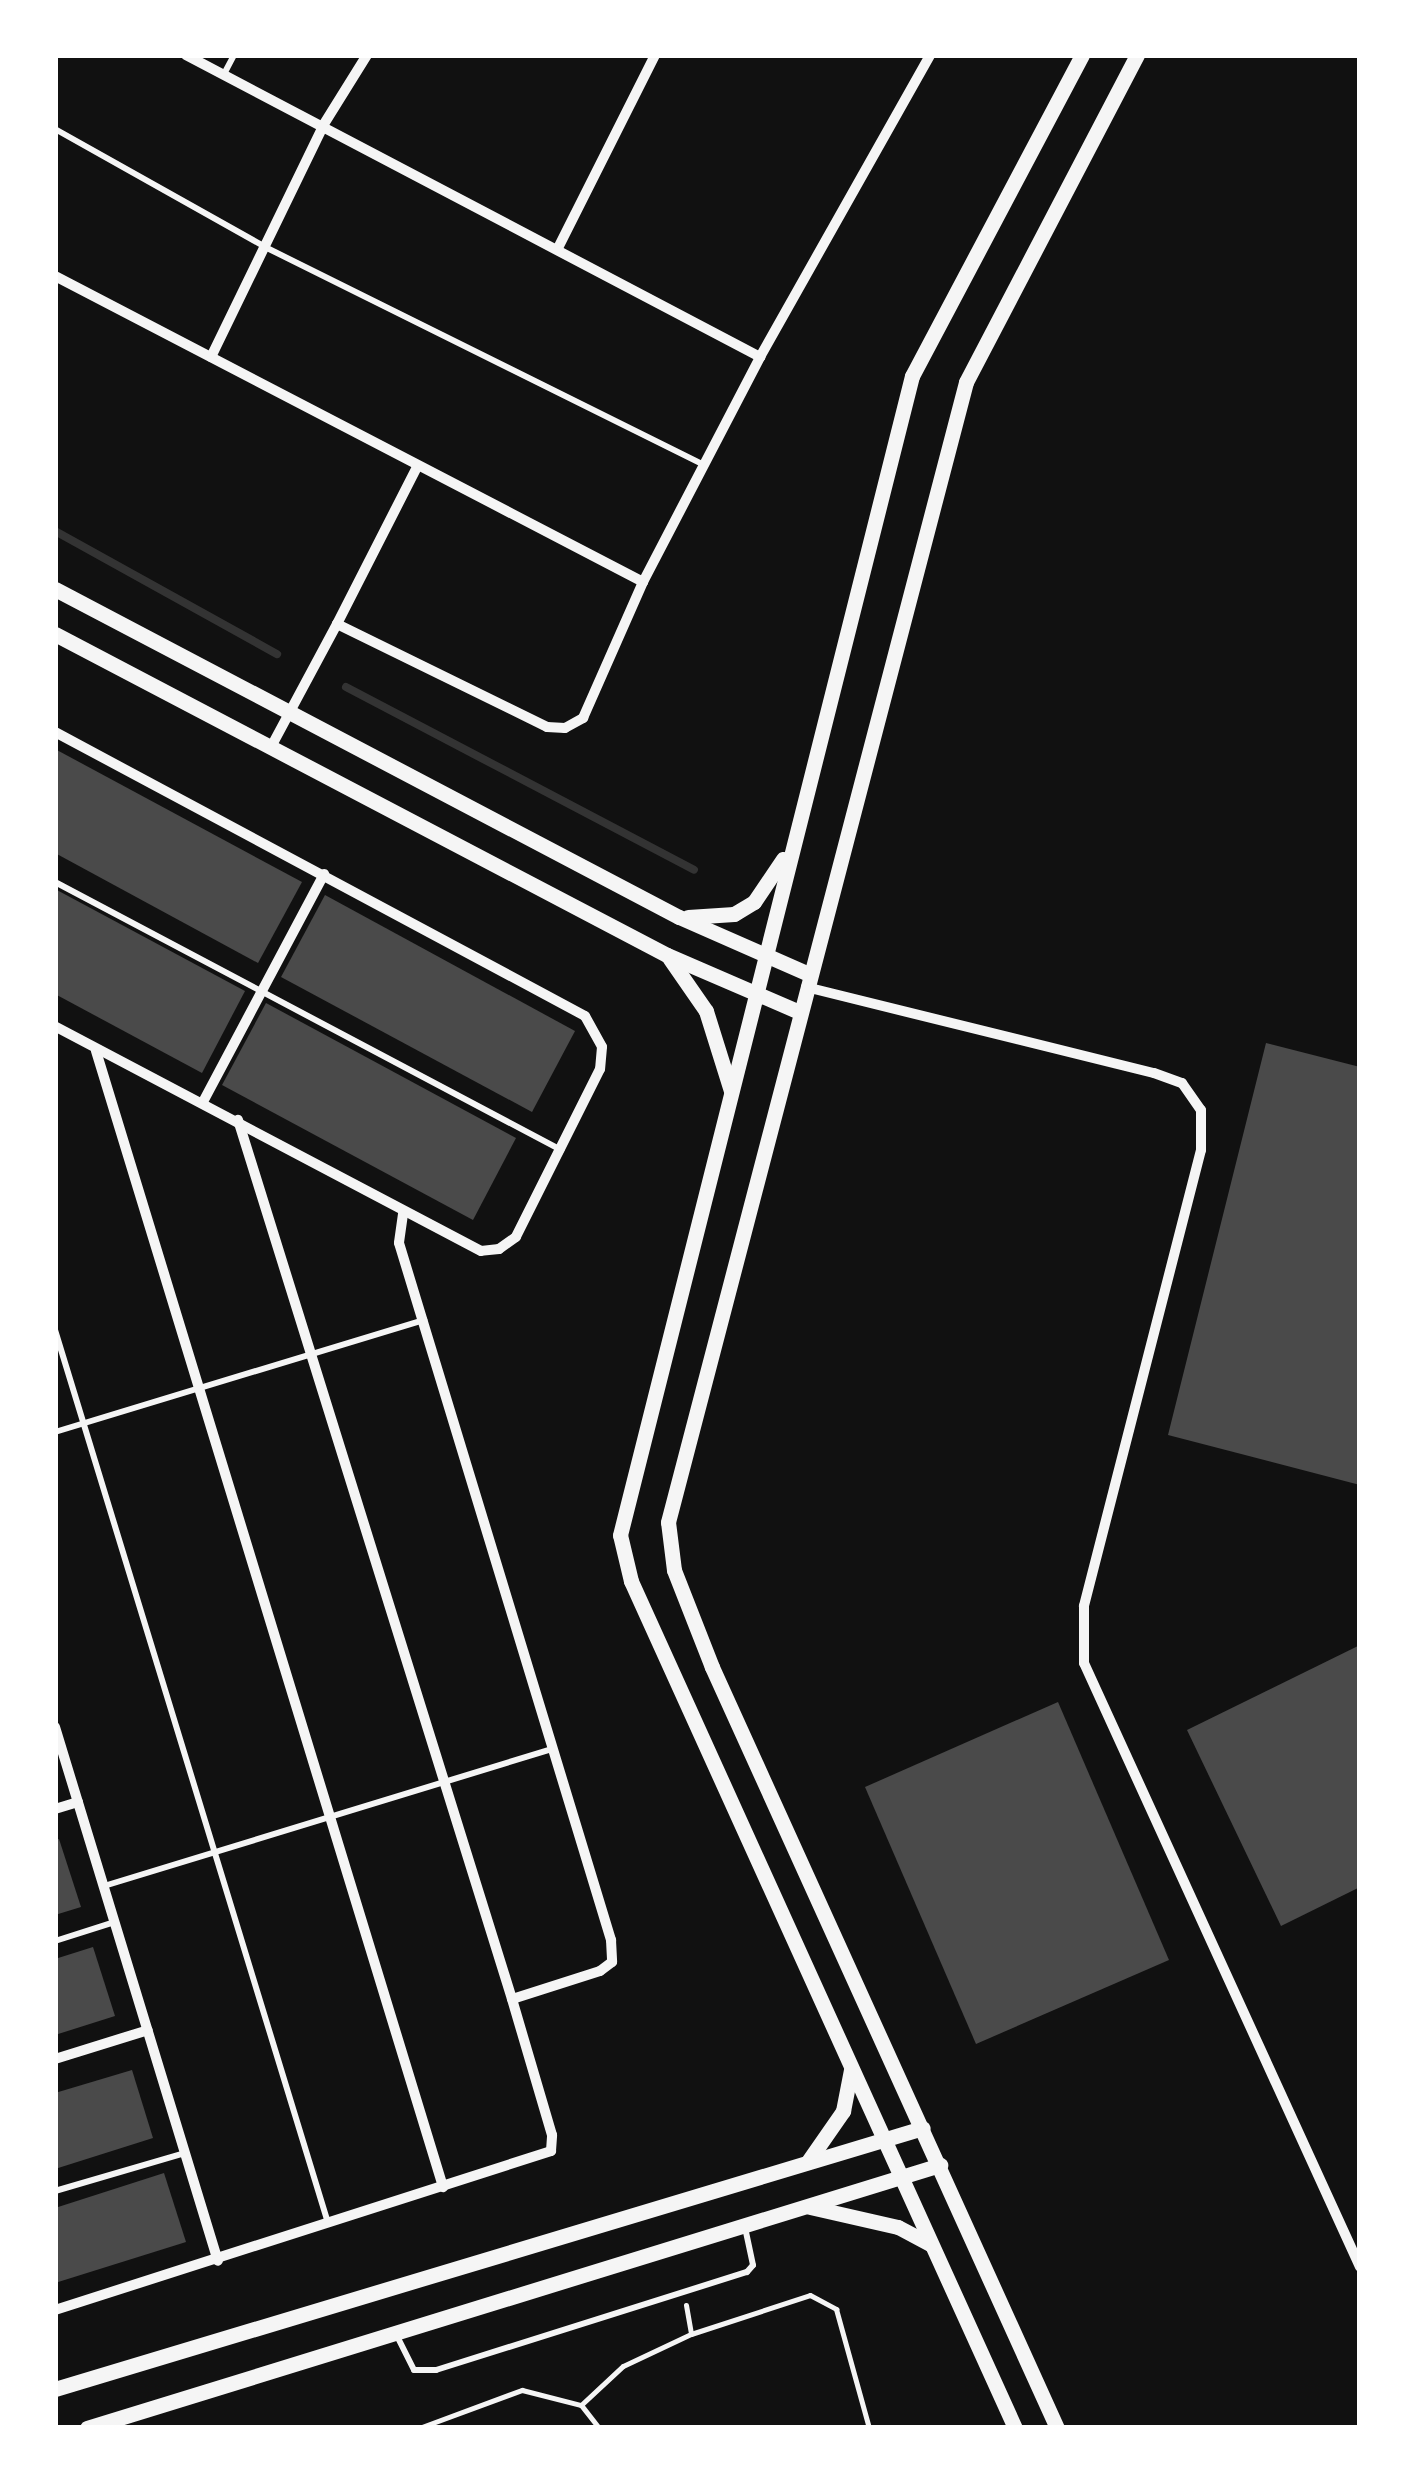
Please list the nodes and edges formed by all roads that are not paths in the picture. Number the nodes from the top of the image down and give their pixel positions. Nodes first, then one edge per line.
1 (186, 55) edge
2 (234, 55) edge
3 (367, 55) edge
4 (654, 55) edge
5 (930, 55) edge
6 (1082, 55) edge
7 (1137, 55) edge
8 (223, 75) junction
9 (324, 124) junction
10 (55, 129) edge
11 (264, 247) junction
12 (558, 248) junction
13 (55, 276) edge
14 (760, 356) junction
15 (211, 357) junction
16 (704, 464) junction
17 (417, 467) junction
18 (643, 582) junction
19 (55, 589) edge
20 (337, 624) junction
21 (55, 634) edge
22 (290, 712) junction
23 (55, 732) edge
24 (270, 747) junction
25 (794, 837) junction
26 (324, 874) junction
27 (55, 882) edge
28 (679, 916) junction
29 (667, 956) junction
30 (765, 959) junction
31 (807, 980) junction
32 (262, 989) junction
33 (755, 997) junction
34 (798, 1010) junction
35 (58, 1031) edge
36 (96, 1051) junction
37 (732, 1095) junction
38 (204, 1100) junction
39 (238, 1120) junction
40 (561, 1150) junction
41 (403, 1214) junction
42 (425, 1320) junction
43 (55, 1330) edge
44 (309, 1355) junction
45 (199, 1388) junction
46 (84, 1424) junction
47 (55, 1432) edge
48 (55, 1728) edge
49 (554, 1748) junction
50 (443, 1782) junction
51 (78, 1802) junction
52 (55, 1808) edge
53 (330, 1817) junction
54 (216, 1852) junction
55 (104, 1886) junction
56 (114, 1922) junction
57 (55, 1941) edge
58 (512, 2000) junction
59 (148, 2030) junction
60 (55, 2058) edge
61 (852, 2068) junction
62 (923, 2128) junction
63 (885, 2140) junction
64 (185, 2153) junction
65 (806, 2163) junction
66 (940, 2165) junction
67 (900, 2178) junction
68 (443, 2187) junction
69 (55, 2191) edge
70 (808, 2206) junction
71 (328, 2225) junction
72 (744, 2225) junction
73 (930, 2244) junction
74 (218, 2260) junction
75 (1360, 2267) edge
76 (55, 2310) edge
77 (396, 2332) junction
78 (55, 2389) edge
79 (87, 2428) edge
80 (1015, 2428) edge
81 (1057, 2428) edge

1 - 8 street
2 - 8 lane
3 - 9 street
4 - 12 street
5 - 14 street
6 - 25 street
7 - 31 street
8 - 9 street
9 - 11 street
9 - 12 street
10 - 11 lane
11 - 15 street
11 - 16 lane
12 - 14 street
13 - 15 street
14 - 16 street
15 - 17 street
16 - 18 street
17 - 18 street
17 - 20 street
18 - 20 street
19 - 22 street
20 - 22 street
21 - 24 street
22 - 24 street
22 - 28 street
23 - 26 street
24 - 29 street
25 - 28 street
25 - 30 street
26 - 32 street
26 - 40 street
27 - 32 lane
28 - 30 street
29 - 33 street
29 - 37 street
30 - 31 street
30 - 33 street
31 - 34 street
31 - 75 street
32 - 38 street
32 - 40 lane
33 - 34 street
33 - 37 street
34 - 62 street
35 - 36 street
36 - 38 street
36 - 45 street
37 - 61 street
38 - 39 street
39 - 41 street
39 - 44 street
40 - 41 street
41 - 42 street
42 - 44 lane
42 - 49 street
43 - 46 lane
44 - 45 lane
44 - 50 street
45 - 46 lane
45 - 53 street
46 - 47 lane
46 - 54 lane
48 - 51 street
49 - 50 lane
49 - 58 street
50 - 53 lane
50 - 58 street
51 - 52 street
51 - 55 street
53 - 54 lane
53 - 68 street
54 - 55 lane
54 - 71 lane
55 - 56 street
56 - 57 lane
56 - 59 street
58 - 68 street
59 - 60 street
59 - 64 street
61 - 63 street
61 - 65 street
62 - 63 street
62 - 66 street
63 - 65 street
63 - 67 street
64 - 69 lane
64 - 74 street
65 - 78 street
66 - 67 street
66 - 81 street
67 - 70 street
67 - 73 street
68 - 71 street
70 - 72 street
70 - 73 street
71 - 74 street
72 - 77 street
72 - 77 lane
73 - 80 street
74 - 76 street
77 - 79 street

